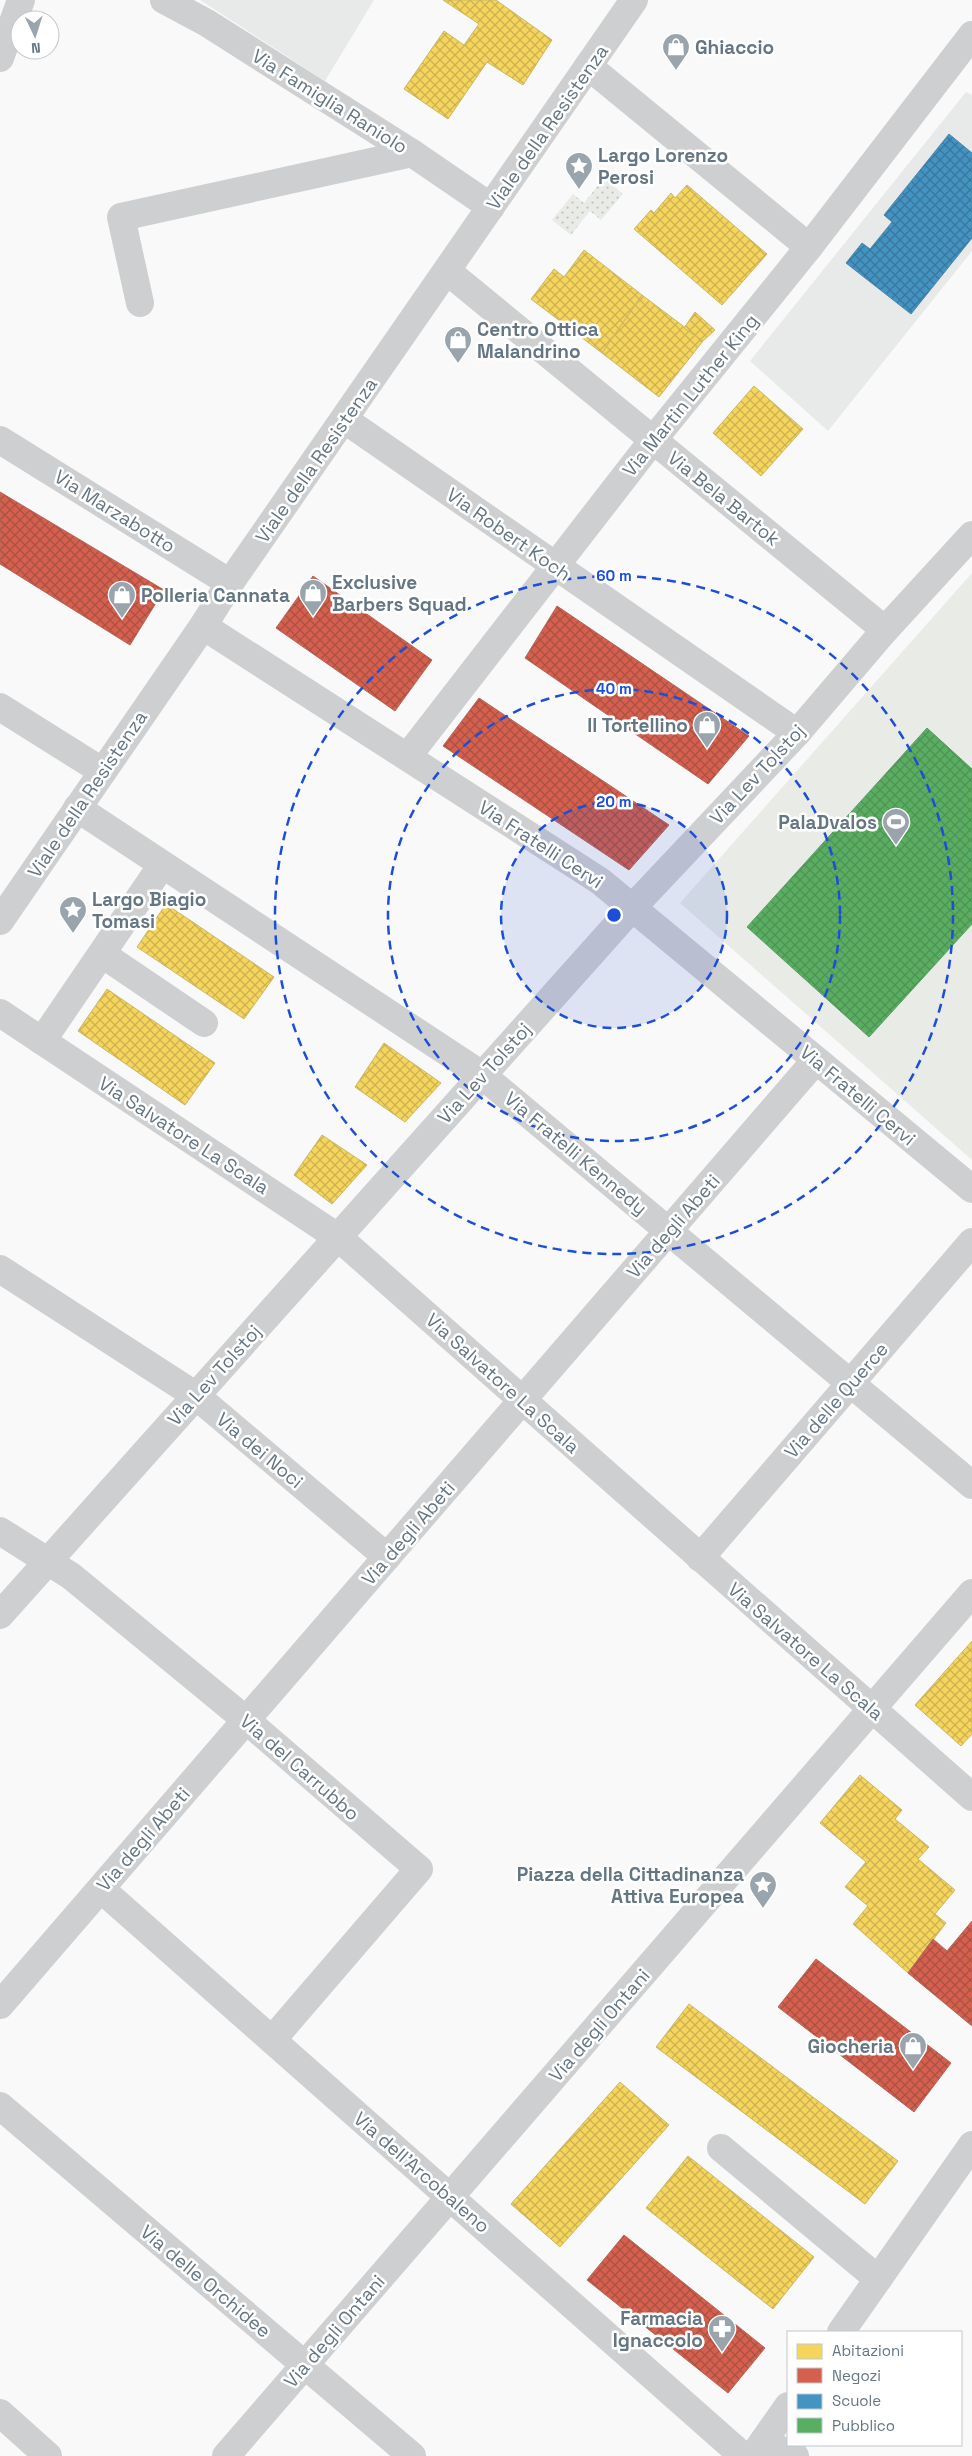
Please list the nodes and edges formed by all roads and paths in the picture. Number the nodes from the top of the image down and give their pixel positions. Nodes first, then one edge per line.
1 (21, 0) edge
2 (164, 0) edge
3 (634, 0) edge
4 (972, 35) edge
5 (0, 58) edge
6 (588, 66) junction
7 (412, 153) junction
8 (491, 207) junction
9 (809, 247) junction
10 (447, 271) junction
11 (140, 303) dead end
12 (345, 420) junction
13 (0, 440) edge
14 (653, 440) junction
15 (972, 535) edge
16 (555, 566) junction
17 (230, 582) junction
18 (203, 626) junction
19 (885, 630) junction
20 (0, 707) edge
21 (797, 733) junction
22 (408, 756) junction
23 (102, 771) junction
24 (77, 808) junction
25 (162, 865) junction
26 (632, 908) junction
27 (0, 921) edge
28 (102, 954) junction
29 (0, 1013) edge
30 (204, 1023) dead end
31 (42, 1042) junction
32 (816, 1060) junction
33 (482, 1075) junction
34 (972, 1189) edge
35 (669, 1231) junction
36 (339, 1238) junction
37 (972, 1242) edge
38 (0, 1268) edge
39 (851, 1383) junction
40 (196, 1395) junction
41 (523, 1400) junction
42 (972, 1485) edge
43 (0, 1530) edge
44 (387, 1558) junction
45 (700, 1558) junction
46 (48, 1562) junction
47 (972, 1593) edge
48 (0, 1615) edge
49 (872, 1709) junction
50 (246, 1720) junction
51 (972, 1798) edge
52 (101, 1889) junction
53 (0, 2006) edge
54 (272, 2040) junction
55 (0, 2106) edge
56 (722, 2148) dead end
57 (970, 2150) edge
58 (450, 2197) junction
59 (878, 2279) junction
60 (842, 2331) edge
61 (305, 2365) junction
62 (787, 2407) edge
63 (0, 2413) edge
64 (753, 2451) edge
65 (48, 2456) edge
66 (226, 2456) edge
67 (412, 2456) edge
68 (795, 2456) edge

1 - 5 street
2 - 7 street, Via Famiglia Raniolo
3 - 6 street, Viale della Resistenza
4 - 9 street, Via Martin Luther King
6 - 8 street, Viale della Resistenza
6 - 9 street
7 - 8 street, Via Famiglia Raniolo
7 - 11 street
8 - 10 street, Viale della Resistenza
9 - 14 street, Via Martin Luther King
10 - 12 street, Viale della Resistenza
10 - 14 street, Via Bela Bartok
12 - 16 street, Via Robert Koch
12 - 17 street, Viale della Resistenza
13 - 17 street, Via Marzabotto
14 - 16 street, Via Martin Luther King
14 - 19 street, Via Bela Bartok
15 - 19 street, Via Lev Tolstoj
16 - 21 street, Via Robert Koch
16 - 22 street, Via Martin Luther King
17 - 18 street, Viale della Resistenza
18 - 22 street, Via Fratelli Cervi
18 - 23 street, Viale della Resistenza
19 - 21 street, Via Lev Tolstoj
20 - 23 street
21 - 26 street, Via Lev Tolstoj
22 - 26 street, Via Fratelli Cervi
23 - 24 street, Viale della Resistenza
24 - 25 street, Via Fratelli Kennedy
24 - 27 street, Viale della Resistenza
25 - 28 street
25 - 33 street, Via Fratelli Kennedy
26 - 32 street, Via Fratelli Cervi
26 - 33 street, Via Lev Tolstoj
28 - 30 street
28 - 31 street
29 - 31 street, Via Salvatore La Scala
31 - 36 street, Via Salvatore La Scala
32 - 34 street, Via Fratelli Cervi
32 - 35 street, Via degli Abeti
33 - 35 street, Via Fratelli Kennedy
33 - 36 street, Via Lev Tolstoj
35 - 39 street, Via Fratelli Kennedy
35 - 41 street, Via degli Abeti
36 - 40 street, Via Lev Tolstoj
36 - 41 street, Via Salvatore La Scala
37 - 39 street, Via delle Querce
38 - 40 street, Via dei Noci
39 - 42 street, Via Fratelli Kennedy
39 - 45 street, Via delle Querce
40 - 44 street, Via dei Noci
40 - 46 street, Via Lev Tolstoj
41 - 44 street, Via degli Abeti
41 - 45 street, Via Salvatore La Scala
43 - 46 street, Via del Carrubbo
44 - 50 street, Via degli Abeti
45 - 49 street, Via Salvatore La Scala
46 - 48 street, Via Lev Tolstoj
46 - 50 street, Via del Carrubbo
47 - 49 street, Via degli Ontani
49 - 51 street, Via Salvatore La Scala
49 - 58 street, Via degli Ontani
50 - 52 street, Via degli Abeti
50 - 54 street, Via del Carrubbo
52 - 53 street, Via degli Abeti
52 - 54 street, Via dell'Arcobaleno
54 - 58 street, Via dell'Arcobaleno
55 - 61 street, Via delle Orchidee
56 - 59 street
57 - 59 street
58 - 61 street, Via degli Ontani
58 - 64 street, Via dell'Arcobaleno
59 - 60 street
61 - 66 street, Via degli Ontani
61 - 67 street, Via delle Orchidee
62 - 64 street
63 - 65 street
64 - 68 street, Via dell'Arcobaleno

